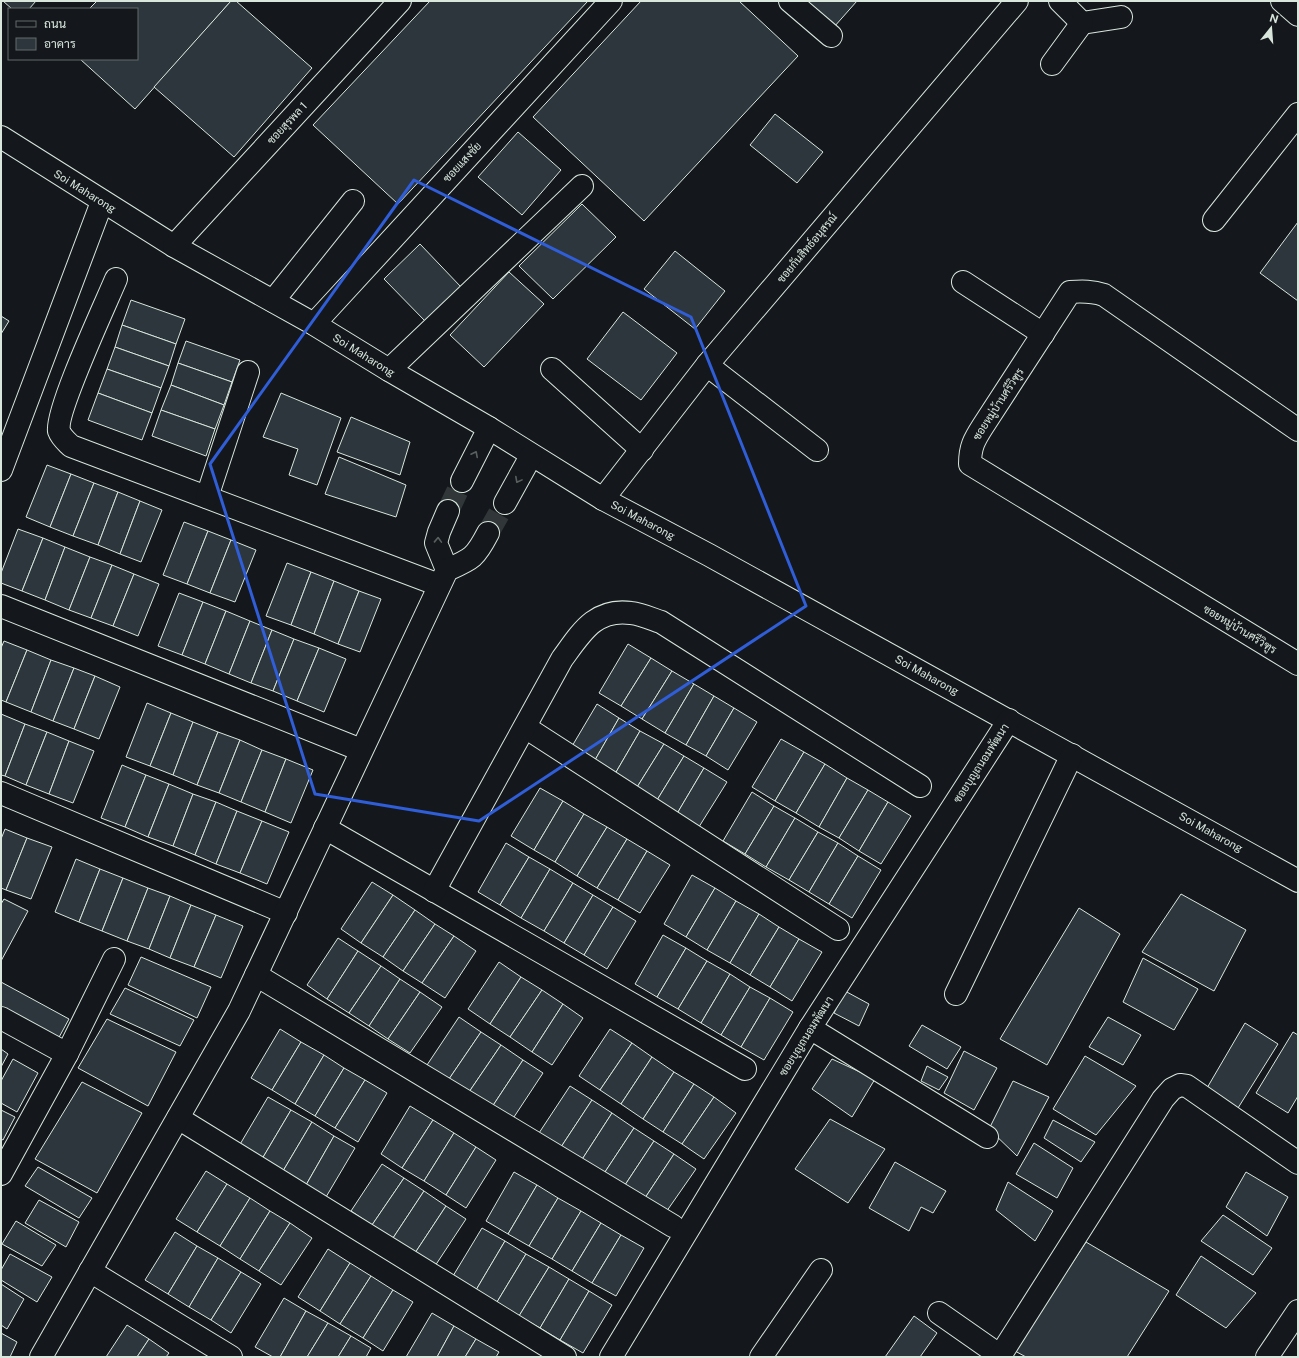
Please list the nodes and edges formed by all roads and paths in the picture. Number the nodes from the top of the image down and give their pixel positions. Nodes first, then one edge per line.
1 (400, 1) edge
2 (611, 1) edge
3 (790, 1) edge
4 (1017, 1) edge
5 (1060, 1) edge
6 (1282, 1) edge
7 (1298, 15) edge
8 (1121, 17) dead end
9 (1082, 24) junction
10 (831, 36) dead end
11 (1052, 64) dead end
12 (1298, 114) edge
13 (1, 137) edge
14 (582, 186) dead end
15 (353, 201) dead end
16 (102, 202) junction
17 (1214, 220) dead end
18 (174, 246) junction
19 (116, 279) dead end
20 (963, 282) dead end
21 (273, 301) junction
22 (314, 324) junction
23 (1043, 334) junction
24 (707, 365) junction
25 (552, 369) dead end
26 (389, 370) junction
27 (248, 372) dead end
28 (489, 428) junction
29 (1298, 430) edge
30 (642, 450) junction
31 (817, 450) dead end
32 (530, 456) junction
33 (1, 470) edge
34 (462, 481) tunnel mouth
35 (207, 498) junction
36 (603, 499) junction
37 (505, 503) tunnel mouth
38 (448, 510) tunnel mouth
39 (488, 533) tunnel mouth
40 (443, 578) junction
41 (1, 606) edge
42 (1298, 664) edge
43 (1009, 720) junction
44 (525, 727) junction
45 (361, 750) junction
46 (1072, 755) junction
47 (920, 786) dead end
48 (1, 793) edge
49 (325, 828) junction
50 (1298, 881) edge
51 (434, 891) junction
52 (286, 913) junction
53 (838, 929) dead end
54 (114, 959) dead end
55 (256, 976) junction
56 (956, 994) dead end
57 (1, 1018) edge
58 (810, 1028) junction
59 (67, 1054) junction
60 (745, 1069) dead end
61 (178, 1118) junction
62 (987, 1137) dead end
63 (1298, 1163) edge
64 (1, 1174) edge
65 (673, 1226) dead end
66 (821, 1270) dead end
67 (90, 1271) junction
68 (1298, 1311) edge
69 (939, 1313) dead end
70 (614, 1356) edge
71 (41, 1357) edge
72 (231, 1357) edge
73 (565, 1357) edge
74 (761, 1357) edge
75 (1001, 1357) edge
76 (1268, 1357) edge

1 - 18 street, ซอยสุรพล 1
2 - 22 street, ซอยแสงชัย
3 - 10 street
4 - 24 street, ซอยกันสิทธ์อนุสรณ์
5 - 9 street
6 - 7 street
8 - 9 street
9 - 11 street
12 - 17 street
13 - 16 street, Soi Maharong
14 - 26 street
15 - 21 street
16 - 18 street, Soi Maharong
16 - 33 street
18 - 21 street, Soi Maharong
19 - 35 street
20 - 23 street
21 - 22 street, Soi Maharong
22 - 26 street, Soi Maharong
23 - 29 street, ซอยหมู่บ้านศรีวิฑูร
23 - 42 street, ซอยหมู่บ้านศรีวิฑูร
24 - 30 street, ซอยกันสิทธ์อนุสรณ์
24 - 31 street
25 - 30 street
26 - 28 street, Soi Maharong
27 - 35 street
28 - 32 street, Soi Maharong
34 -> 28 street
30 - 36 street, ซอยกันสิทธ์อนุสรณ์
32 - 36 street, Soi Maharong
32 -> 37 street
35 - 40 street
36 - 43 street, Soi Maharong
40 -> 38 street
39 - 40 street
40 - 45 street
41 - 45 street
43 - 46 street, Soi Maharong
43 - 58 street, ซอยบุญถนอมพัฒนา
44 - 47 street
44 - 51 street
44 - 53 street
45 - 49 street
46 - 50 street, Soi Maharong
46 - 56 street
48 - 52 street
49 - 51 street
49 - 52 street
51 - 60 street
52 - 55 street
54 - 59 street
55 - 61 street
55 - 65 street
57 - 59 street
58 - 62 street
58 - 70 street, ซอยบุญถนอมพัฒนา
59 - 64 street
61 - 67 street
61 - 73 street
63 - 75 street
66 - 74 street
67 - 71 street
67 - 72 street
68 - 76 street
69 - 75 street

